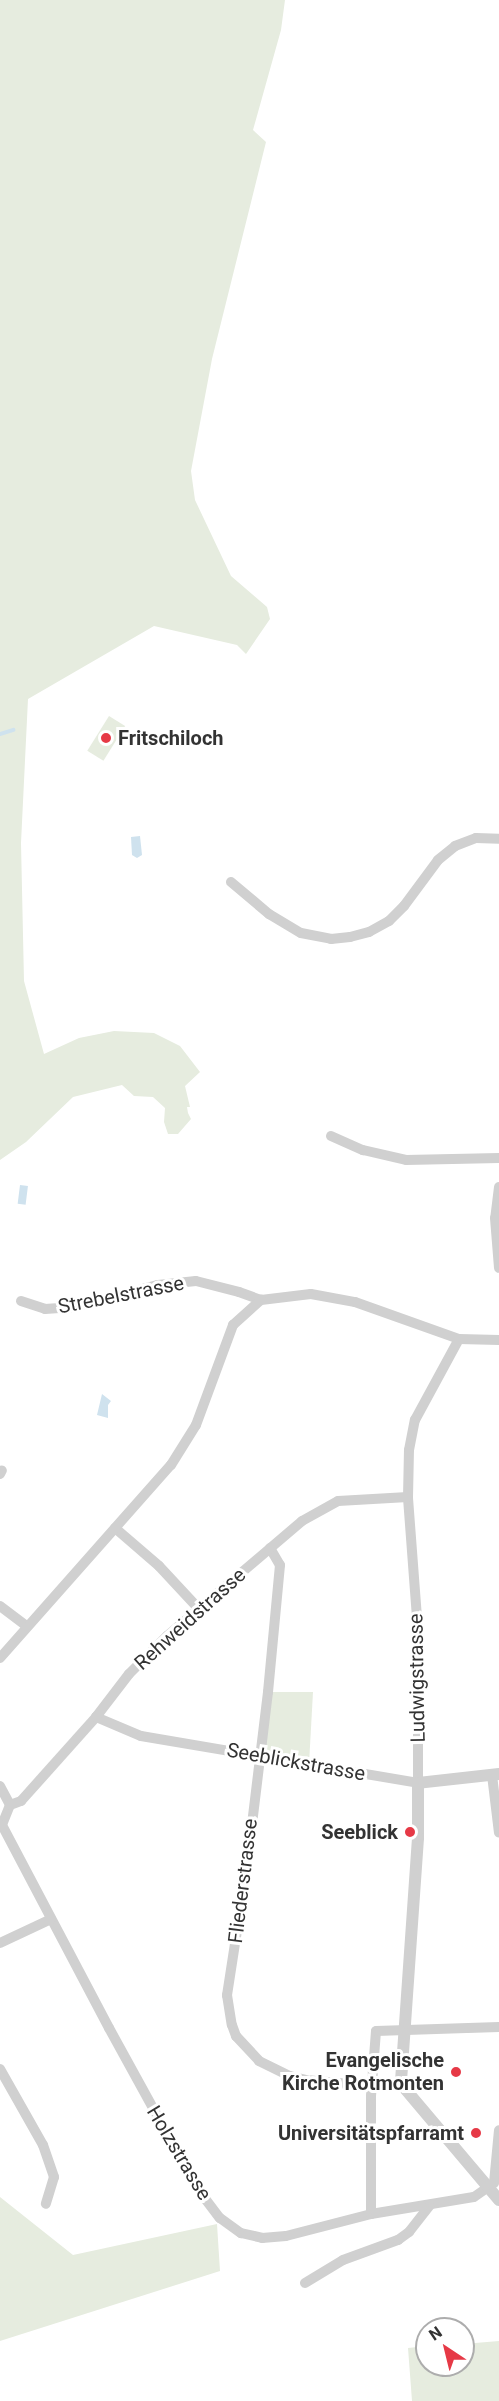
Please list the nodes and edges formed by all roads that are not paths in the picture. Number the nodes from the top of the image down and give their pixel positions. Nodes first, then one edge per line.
1 (499, 839) edge
2 (231, 882) dead end
3 (331, 1136) dead end
4 (499, 1158) edge
5 (499, 1187) edge
6 (499, 1268) edge
7 (261, 1300) junction
8 (21, 1301) dead end
9 (459, 1339) junction
10 (499, 1340) edge
11 (408, 1497) junction
12 (115, 1528) junction
13 (270, 1548) junction
14 (0, 1606) edge
15 (198, 1608) junction
16 (27, 1626) junction
17 (0, 1658) edge
18 (96, 1717) junction
19 (259, 1756) junction
20 (496, 1774) edge
21 (418, 1783) junction
22 (0, 1786) edge
23 (10, 1805) junction
24 (1, 1825) edge
25 (499, 1833) edge
26 (51, 1919) junction
27 (0, 1943) edge
28 (499, 2027) edge
29 (406, 2028) junction
30 (0, 2069) edge
31 (372, 2084) junction
32 (401, 2084) junction
33 (499, 2130) edge
34 (489, 2188) junction
35 (499, 2200) edge
36 (46, 2204) dead end
37 (429, 2206) junction
38 (370, 2214) junction
39 (305, 2283) dead end

1 - 2 street
3 - 4 street
5 - 6 street
7 - 8 street, Strebelstrasse
7 - 9 street, Strebelstrasse
7 - 12 street
9 - 10 street, Strebelstrasse
9 - 11 street, Ludwigstrasse
11 - 13 street, Rehweidstrasse
11 - 21 street, Ludwigstrasse
12 - 15 street
12 - 16 street
13 - 15 street, Rehweidstrasse
13 - 19 street, Fliederstrasse
14 - 16 street
15 - 18 street, Rehweidstrasse
16 - 17 street
18 - 19 street, Seeblickstrasse
18 - 23 street, Rehweidstrasse
19 - 21 street, Seeblickstrasse
19 - 31 street, Fliederstrasse
20 - 21 street, Seeblickstrasse
20 - 25 street
21 - 29 street, Ludwigstrasse
22 - 23 street
23 - 24 street, Holzstrasse
24 - 26 street, Holzstrasse
26 - 27 street
26 - 38 street, Holzstrasse
28 - 29 street
29 - 31 street
29 - 32 street, Ludwigstrasse
30 - 36 street
31 - 32 street, Fliederstrasse
31 - 38 street
32 - 34 street
33 - 34 street
34 - 35 street
34 - 37 street, Holzstrasse
37 - 38 street, Holzstrasse
37 - 39 street

